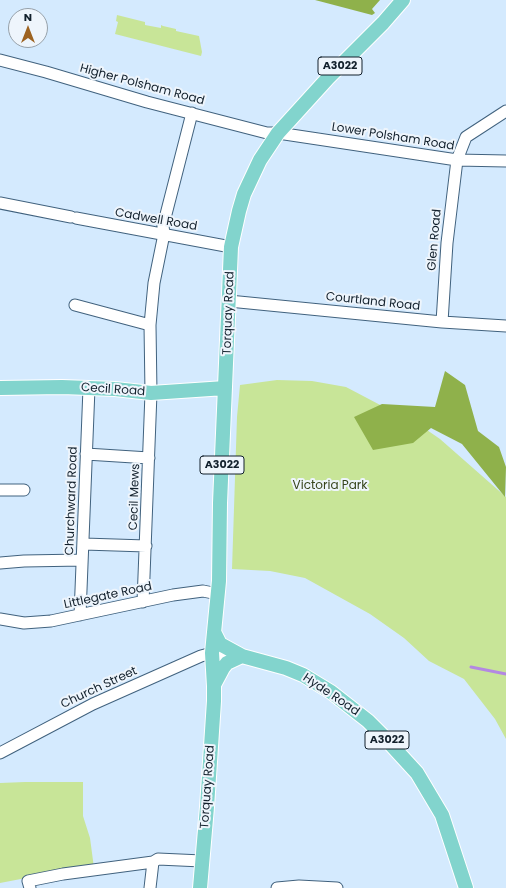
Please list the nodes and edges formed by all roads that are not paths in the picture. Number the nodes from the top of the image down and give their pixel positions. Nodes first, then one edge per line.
1 (403, 0) edge
2 (0, 60) edge
3 (506, 111) edge
4 (192, 113) junction
5 (278, 133) junction
6 (457, 160) junction
7 (506, 161) edge
8 (0, 203) edge
9 (164, 234) junction
10 (231, 247) junction
11 (234, 301) junction
12 (75, 305) dead end
13 (442, 322) junction
14 (150, 325) junction
15 (506, 326) edge
16 (0, 388) edge
17 (89, 388) junction
18 (225, 388) junction
19 (151, 393) junction
20 (86, 454) junction
21 (149, 458) junction
22 (0, 490) edge
23 (24, 490) dead end
24 (84, 544) junction
25 (146, 546) junction
26 (82, 560) junction
27 (0, 563) edge
28 (218, 594) junction
29 (143, 602) junction
30 (80, 615) junction
31 (2, 619) edge
32 (214, 632) junction
33 (212, 653) junction
34 (242, 656) junction
35 (214, 686) junction
36 (3, 749) edge
37 (202, 861) junction
38 (153, 862) junction
39 (29, 884) edge
40 (150, 888) edge
41 (200, 888) edge
42 (277, 888) edge
43 (337, 888) edge
44 (466, 888) edge

1 - 5 main road, Torquay Road / A3022
2 - 4 street, Higher Polsham Road
3 - 6 street, Glen Road
4 - 5 street, Higher Polsham Road
4 - 9 street, Cecil Mews
5 - 6 street, Lower Polsham Road
5 - 10 main road, Torquay Road / A3022
6 - 7 street, Lower Polsham Road
6 - 13 street, Glen Road
8 - 9 street, Cadwell Road
9 - 10 street, Cadwell Road
9 - 14 street, Cecil Mews
10 - 11 main road, Torquay Road / A3022
11 - 13 street, Courtland Road
11 - 18 main road, Torquay Road / A3022
12 - 14 street
13 - 15 street, Courtland Road
14 - 19 street, Cecil Mews
16 - 17 main road, Cecil Road
17 - 19 main road, Cecil Road
17 - 20 street, Churchward Road
18 - 19 main road, Cecil Road
18 - 28 main road, Torquay Road / A3022
19 - 21 street, Cecil Mews
20 - 21 street
20 - 24 street, Churchward Road
21 - 25 street, Cecil Mews
22 - 23 street
24 - 25 street
24 - 26 street, Churchward Road
25 - 29 street, Cecil Mews
26 - 27 street
26 - 30 street, Churchward Road
28 - 29 street, Littlegate Road
28 - 32 main road, Torquay Road / A3022
29 - 30 street, Littlegate Road
30 - 31 street, Littlegate Road
32 - 33 main road, Torquay Road
32 - 34 main road, Hyde Road / A3022
33 - 34 street, Hyde Road
33 - 35 main road, Torquay Road
33 - 36 street, Church Street
34 - 35 main road, Torquay Road
34 - 44 main road, Hyde Road / A3022
35 - 37 main road, Torquay Road
37 - 38 street
37 - 41 main road, Torquay Road
38 - 39 street
38 - 40 street
42 - 43 street

